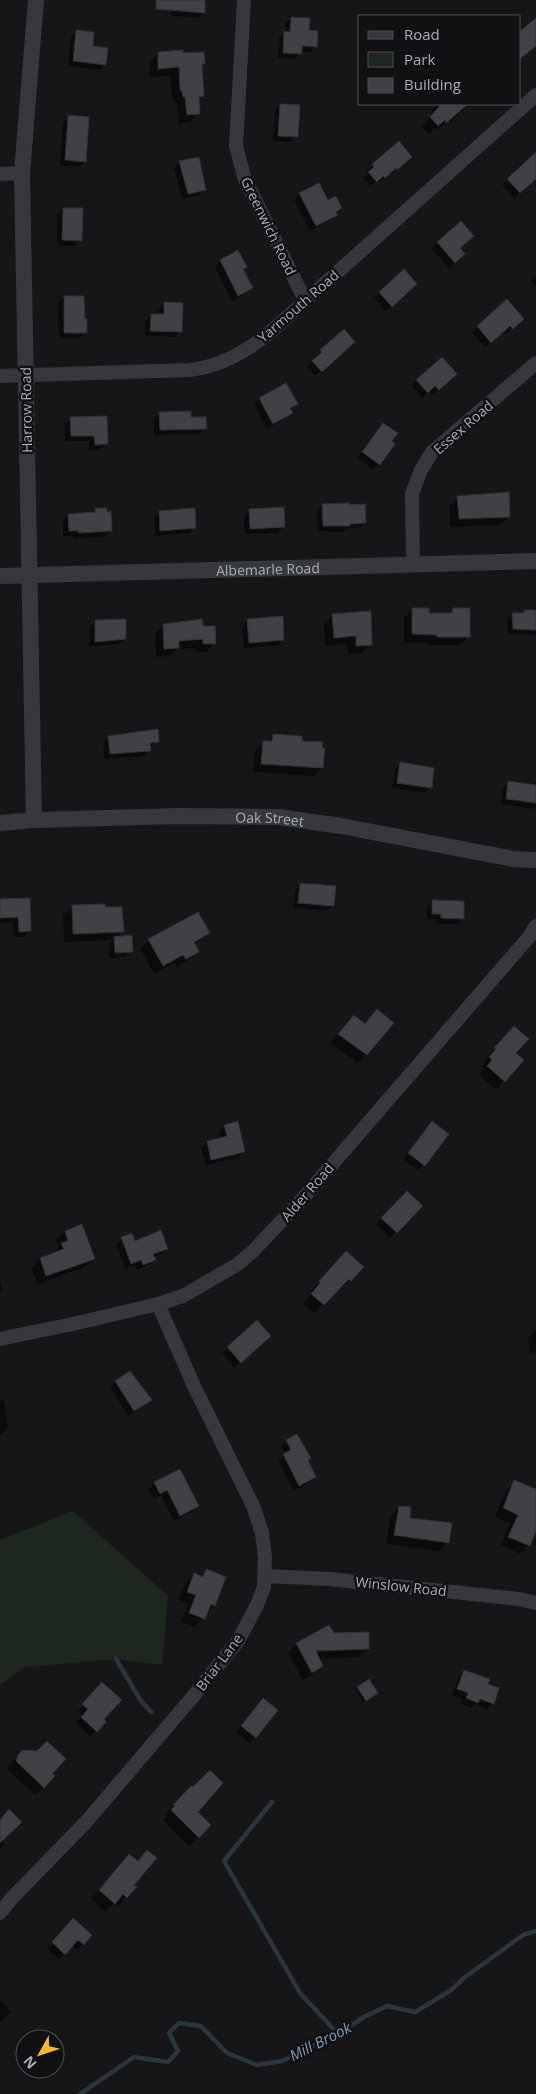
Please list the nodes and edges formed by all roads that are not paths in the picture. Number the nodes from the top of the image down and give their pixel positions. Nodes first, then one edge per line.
1 (36, 0) edge
2 (244, 0) edge
3 (536, 95) edge
4 (22, 173) junction
5 (0, 174) edge
6 (306, 300) junction
7 (536, 363) edge
8 (25, 375) junction
9 (0, 376) edge
10 (536, 561) edge
11 (413, 565) junction
12 (30, 575) junction
13 (0, 576) edge
14 (34, 820) junction
15 (0, 823) edge
16 (536, 860) edge
17 (536, 926) edge
18 (158, 1304) junction
19 (0, 1339) edge
20 (265, 1576) junction
21 (536, 1603) edge
22 (0, 1913) edge

1 - 4 street, Harrow Road
2 - 6 street, Greenwich Road
3 - 6 street, Yarmouth Road
4 - 5 street
4 - 8 street, Harrow Road
6 - 8 street, Yarmouth Road
7 - 11 street, Essex Road
8 - 9 street, Yarmouth Road
8 - 12 street, Harrow Road
10 - 11 street, Albemarle Road
11 - 12 street, Albemarle Road
12 - 13 street, Albemarle Road
12 - 14 street, Harrow Road
14 - 15 street, Oak Street
14 - 16 street, Oak Street
17 - 18 street, Alder Road
18 - 19 street, Alder Road
18 - 20 street, Briar Lane
20 - 21 street, Winslow Road
20 - 22 street, Briar Lane

